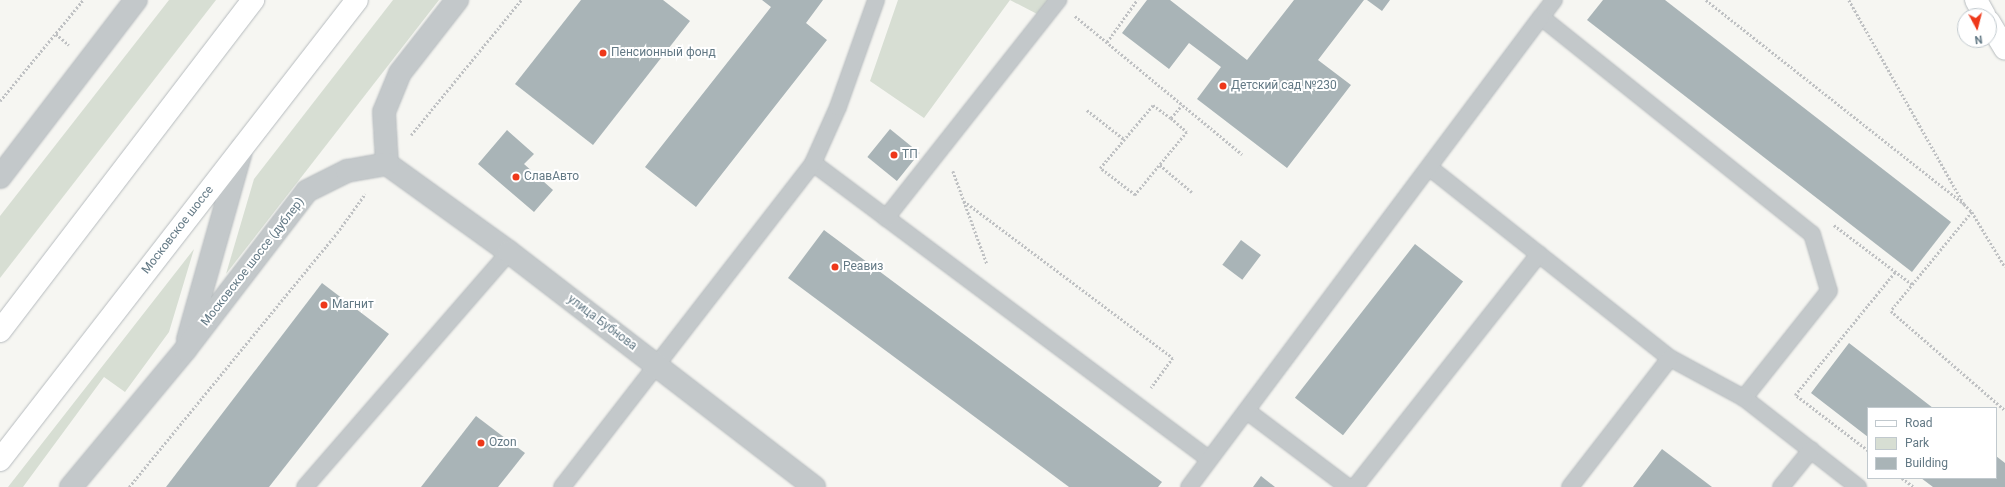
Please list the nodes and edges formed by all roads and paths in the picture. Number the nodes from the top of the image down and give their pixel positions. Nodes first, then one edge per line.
1 (83, 0) edge
2 (135, 0) edge
3 (253, 0) edge
4 (356, 0) edge
5 (457, 0) edge
6 (521, 0) edge
7 (876, 0) edge
8 (1058, 0) edge
9 (1137, 0) edge
10 (1554, 0) edge
11 (1706, 0) edge
12 (1849, 0) edge
13 (1070, 12) dead end
14 (1541, 17) junction
15 (56, 34) junction
16 (1997, 36) edge
17 (1107, 42) junction
18 (72, 48) dead end
19 (2005, 49) edge
20 (0, 101) edge
21 (1182, 105) junction
22 (1088, 110) dead end
23 (1171, 118) junction
24 (1124, 139) junction
25 (242, 148) junction
26 (1242, 154) dead end
27 (813, 163) junction
28 (387, 164) junction
29 (950, 164) dead end
30 (1160, 165) junction
31 (1430, 168) junction
32 (0, 177) edge
33 (1192, 192) dead end
34 (963, 200) junction
35 (1964, 204) junction
36 (1972, 212) junction
37 (886, 218) junction
38 (509, 252) junction
39 (1539, 254) junction
40 (2005, 267) edge
41 (1895, 272) dead end
42 (1003, 306) junction
43 (0, 331) edge
44 (185, 350) junction
45 (1670, 358) junction
46 (655, 364) junction
47 (1744, 398) junction
48 (1137, 406) junction
49 (2005, 410) edge
50 (1247, 411) junction
51 (1810, 450) junction
52 (1867, 450) edge
53 (1209, 459) junction
54 (0, 460) edge
55 (1903, 479) edge
56 (71, 487) edge
57 (129, 487) edge
58 (305, 487) edge
59 (562, 487) edge
60 (814, 487) edge
61 (1189, 487) edge
62 (1348, 487) edge
63 (1355, 487) edge
64 (1570, 487) edge
65 (1781, 487) edge
66 (1858, 487) edge
67 (1914, 487) edge

1 - 15 path
2 - 32 street
3 - 43 main road
4 - 25 main road, Московское шоссе
5 - 28 street
6 - 28 path
7 - 27 lane
8 - 37 lane
9 - 17 path
10 - 14 lane
11 - 35 path
12 - 35 path
13 - 17 path
14 - 31 lane
14 - 47 lane
15 - 18 path
15 - 20 path
16 - 19 main road
17 - 21 path
21 - 23 path
21 - 26 path
22 - 24 path
23 - 24 path
23 - 30 path
24 - 30 path
25 - 44 street
25 - 54 main road, Московское шоссе
27 - 37 lane
27 - 46 lane
28 - 38 street, улица Бубнова
28 - 44 street, Московское шоссе (дублер)
28 - 57 path
29 - 34 path
30 - 33 path
31 - 39 lane
31 - 50 lane
34 - 42 path
34 - 48 path
35 - 36 path
36 - 40 path
36 - 49 path
37 - 42 lane
38 - 46 street, улица Бубнова
38 - 58 lane
39 - 45 lane
39 - 63 lane
41 - 52 path
42 - 48 lane
44 - 56 street, Московское шоссе (дублер)
45 - 47 lane
45 - 64 lane
46 - 59 lane
46 - 60 street, улица Бубнова
47 - 51 lane
48 - 53 lane
50 - 53 lane
50 - 62 lane
51 - 65 lane
51 - 66 lane
53 - 61 lane
55 - 67 path

